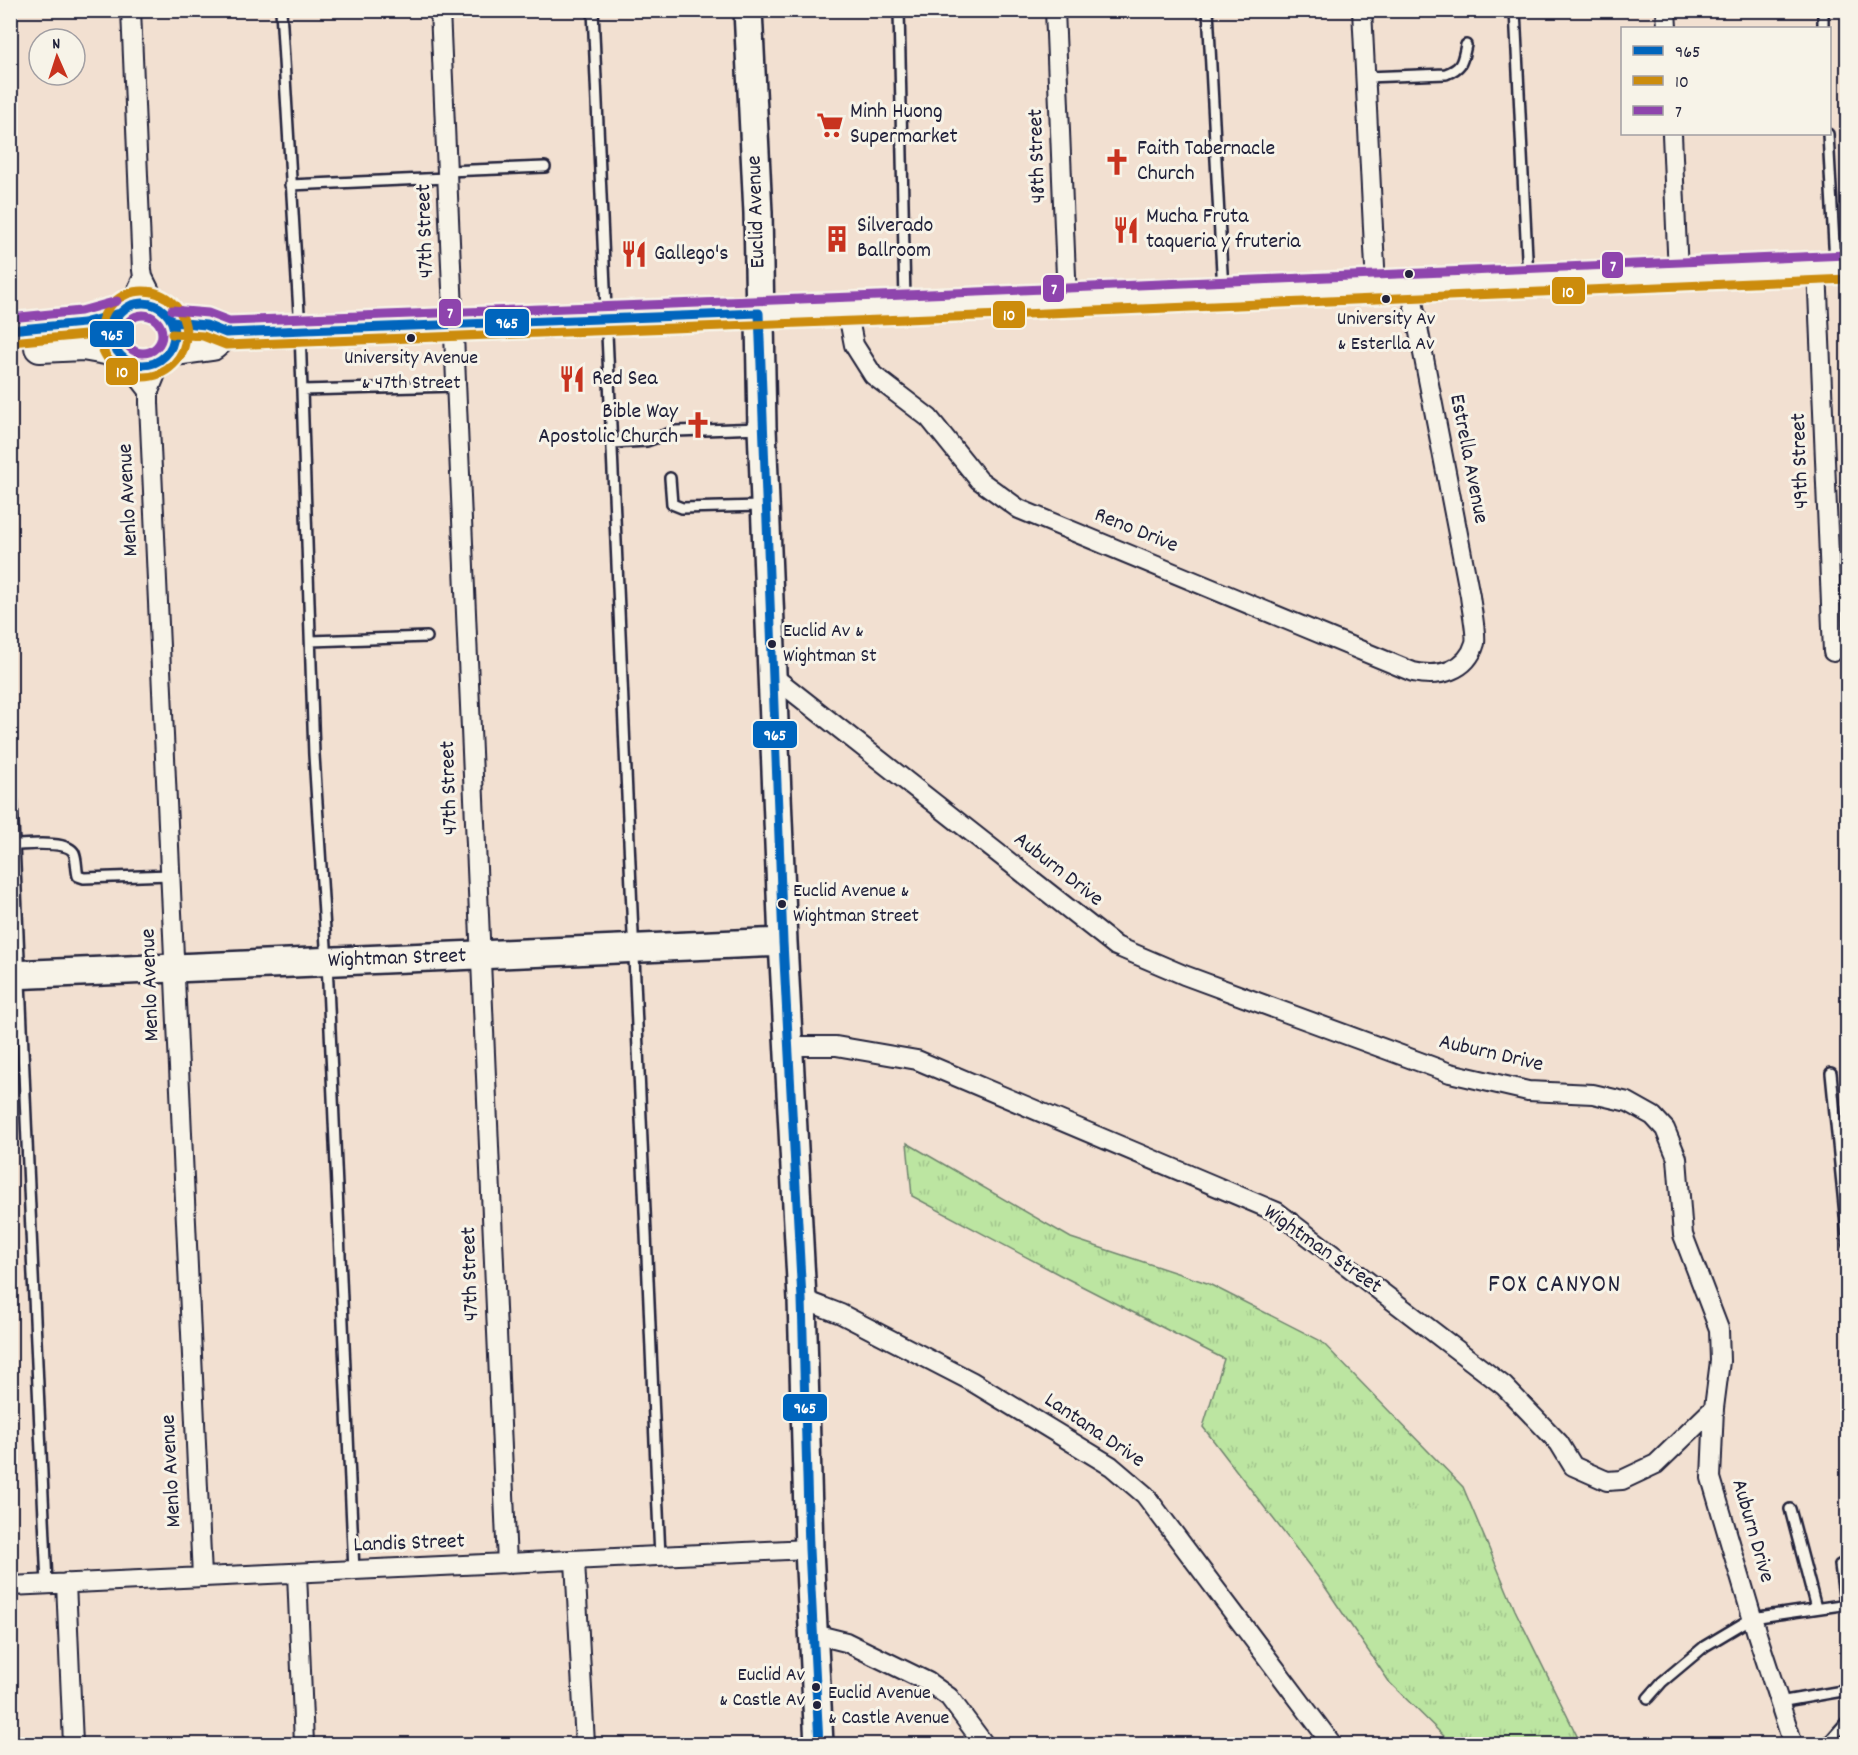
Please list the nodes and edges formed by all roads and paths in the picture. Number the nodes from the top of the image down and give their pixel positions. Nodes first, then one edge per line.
1 (131, 10) edge
2 (281, 10) edge
3 (440, 10) edge
4 (593, 10) edge
5 (748, 10) edge
6 (899, 10) edge
7 (1055, 10) edge
8 (1208, 10) edge
9 (1362, 10) edge
10 (1515, 10) edge
11 (1666, 10) edge
12 (1822, 10) edge
13 (1667, 27) edge
14 (1823, 27) edge
15 (1466, 45) dead end
16 (1365, 77) junction
17 (1672, 135) edge
18 (1828, 135) edge
19 (545, 167) dead end
20 (447, 174) junction
21 (290, 185) junction
22 (1833, 267) edge
23 (1678, 274) junction
24 (143, 277) junction
25 (1528, 280) junction
26 (1410, 286) junction
27 (1376, 287) junction
28 (1223, 293) junction
29 (1067, 300) junction
30 (905, 307) junction
31 (848, 309) junction
32 (125, 310) junction
33 (759, 313) junction
34 (165, 315) junction
35 (607, 318) junction
36 (454, 324) junction
37 (10, 330) edge
38 (300, 330) junction
39 (226, 333) junction
40 (10, 349) edge
41 (120, 355) junction
42 (166, 355) junction
43 (456, 386) junction
44 (302, 390) junction
45 (149, 391) junction
46 (762, 428) junction
47 (612, 443) junction
48 (670, 478) dead end
49 (767, 506) junction
50 (427, 637) dead end
51 (310, 641) junction
52 (1476, 642) joint
53 (1833, 651) dead end
54 (774, 676) junction
55 (10, 752) edge
56 (14, 845) junction
57 (170, 875) junction
58 (783, 942) junction
59 (634, 950) junction
60 (481, 955) junction
61 (327, 962) junction
62 (174, 968) junction
63 (14, 974) edge
64 (790, 1046) junction
65 (1831, 1073) dead end
66 (1848, 1245) edge
67 (802, 1299) junction
68 (1714, 1408) junction
69 (1790, 1509) dead end
70 (809, 1550) junction
71 (660, 1557) junction
72 (575, 1561) junction
73 (1848, 1561) edge
74 (507, 1564) junction
75 (354, 1570) junction
76 (297, 1573) junction
77 (202, 1577) junction
78 (66, 1583) junction
79 (47, 1584) junction
80 (10, 1586) edge
81 (1846, 1604) edge
82 (1816, 1608) junction
83 (1752, 1618) junction
84 (814, 1634) junction
85 (1848, 1690) edge
86 (1648, 1698) dead end
87 (1779, 1702) junction
88 (1848, 1720) edge
89 (73, 1744) edge
90 (304, 1744) edge
91 (585, 1744) edge
92 (819, 1744) edge
93 (984, 1744) edge
94 (1332, 1744) edge
95 (1793, 1744) edge
96 (1827, 1744) edge

1 - 24 street
2 - 21 lane
3 - 20 street, 47th Street
4 - 35 lane
5 - 33 main road, Euclid Avenue
6 - 30 lane
7 - 29 street, 48th Street
8 - 28 lane
9 - 16 street
10 - 25 lane
11 - 13 street
12 - 14 lane
15 - 16 lane
16 - 27 street
17 - 23 street
18 - 22 lane
19 - 20 lane
20 - 21 lane
20 - 36 street, 47th Street
21 - 38 lane
22 - 23 main road
22 - 53 street, 49th Street
23 - 25 main road
24 - 32 street
24 - 34 street
25 - 26 main road
26 - 27 main road
26 - 52 street, Estrella Avenue
27 - 28 main road
28 - 29 main road
29 - 30 main road
30 - 31 main road
31 - 33 main road
31 - 52 street, Reno Drive
32 - 34 main road
32 - 37 main road
32 - 41 main road
33 - 35 main road
33 - 46 main road, Euclid Avenue
34 - 39 main road
34 - 42 main road
35 - 36 main road
35 - 47 lane
36 - 38 main road
36 - 43 street, 47th Street
38 - 39 main road
38 - 44 lane
39 - 42 main road
40 - 41 main road
41 - 42 main road
41 - 45 street
42 - 45 street, Menlo Avenue
43 - 44 lane
43 - 60 street, 47th Street
44 - 51 lane
45 - 57 street, Menlo Avenue
46 - 47 lane
46 - 49 main road, Euclid Avenue
47 - 59 lane
48 - 49 lane
49 - 54 main road, Euclid Avenue
50 - 51 lane
51 - 61 lane
54 - 58 main road, Euclid Avenue
54 - 68 street, Auburn Drive
55 - 56 lane
56 - 57 lane
56 - 63 lane
57 - 62 street, Menlo Avenue
58 - 59 main road, Wightman Street
58 - 64 main road, Euclid Avenue
59 - 60 main road, Wightman Street
59 - 71 lane
60 - 61 main road, Wightman Street
60 - 74 street, 47th Street
61 - 62 main road, Wightman Street
61 - 75 lane
62 - 63 main road, Wightman Street
62 - 77 street, Menlo Avenue
63 - 79 lane
64 - 67 main road, Euclid Avenue
64 - 68 street, Wightman Street
65 - 66 lane
67 - 70 main road, Euclid Avenue
67 - 94 street, Lantana Drive
68 - 83 street, Auburn Drive
69 - 82 lane
70 - 71 street, Landis Street
70 - 84 main road, Euclid Avenue
71 - 72 street, Landis Street
72 - 74 street, Landis Street
72 - 91 street
73 - 81 lane
74 - 75 street, Landis Street
75 - 76 street, Landis Street
76 - 77 street, Landis Street
76 - 90 street
77 - 78 street, Landis Street
78 - 79 street, Landis Street
78 - 89 street
79 - 80 street, Landis Street
81 - 82 lane
82 - 83 lane
83 - 86 lane
83 - 87 street, Auburn Drive
84 - 92 main road, Euclid Avenue
84 - 93 street
85 - 87 lane
87 - 95 street, Auburn Drive
88 - 96 lane

